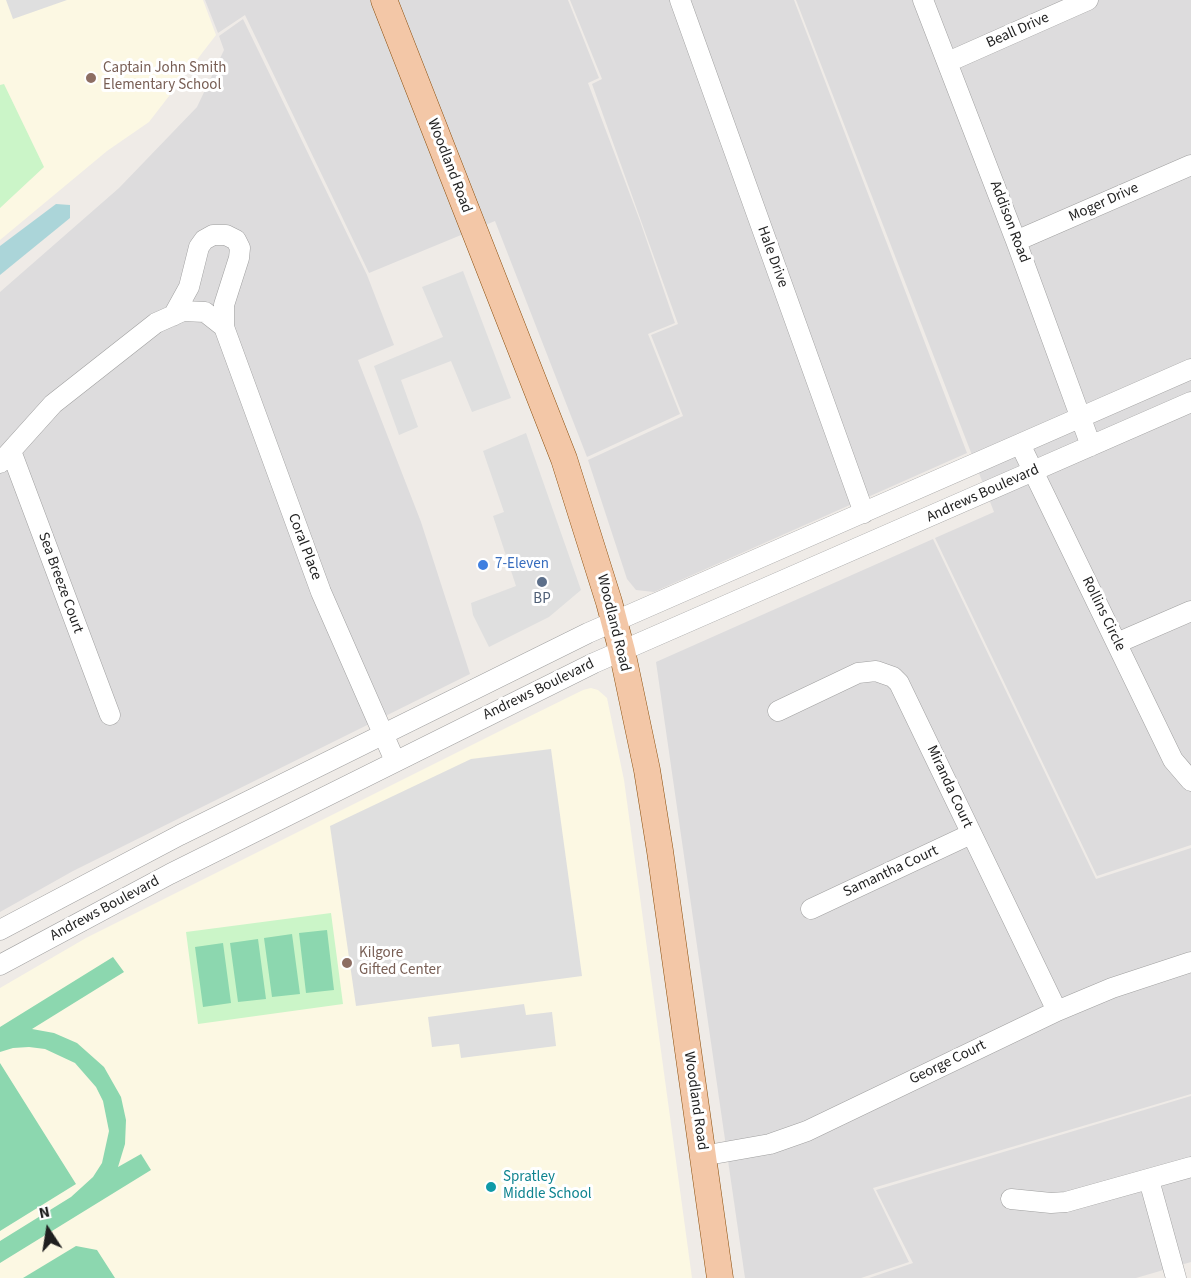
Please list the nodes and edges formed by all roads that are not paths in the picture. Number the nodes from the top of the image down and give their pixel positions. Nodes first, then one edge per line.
1 (384, 0) edge
2 (680, 0) edge
3 (923, 0) edge
4 (1088, 0) edge
5 (948, 62) junction
6 (1191, 165) edge
7 (1016, 241) junction
8 (173, 316) junction
9 (224, 327) junction
10 (1191, 369) edge
11 (1191, 402) edge
12 (1081, 417) junction
13 (1020, 444) junction
14 (1091, 446) junction
15 (6, 457) edge
16 (1033, 472) junction
17 (864, 513) junction
18 (1191, 611) edge
19 (614, 622) junction
20 (1117, 643) junction
21 (622, 651) junction
22 (778, 711) dead end
23 (110, 715) dead end
24 (383, 735) junction
25 (395, 761) junction
26 (1191, 781) edge
27 (971, 834) junction
28 (811, 909) dead end
29 (0, 930) edge
30 (1191, 962) edge
31 (0, 965) edge
32 (1057, 1011) junction
33 (702, 1156) junction
34 (1191, 1167) edge
35 (1149, 1180) junction
36 (1011, 1199) dead end
37 (720, 1278) edge
38 (1176, 1278) edge

1 - 19 main road, Woodland Road
2 - 17 street, Hale Drive
3 - 5 street, Addison Road
4 - 5 street, Beall Drive
5 - 7 street, Addison Road
6 - 7 street, Moger Drive
7 - 12 street, Addison Road
8 - 9 street
8 - 9 street, Coral Place
8 - 15 street
9 - 24 street, Coral Place
10 - 12 street, Andrews Boulevard
11 - 14 street, Andrews Boulevard
12 - 13 street, Andrews Boulevard
12 - 14 street, Addison Road
13 - 16 street, Rollins Circle
13 - 17 street, Andrews Boulevard
14 - 16 street, Andrews Boulevard
15 - 23 street, Sea Breeze Court
16 - 20 street, Rollins Circle
16 - 21 street, Andrews Boulevard
17 - 19 street, Andrews Boulevard
18 - 20 street
19 - 21 main road, Woodland Road
19 - 24 street, Andrews Boulevard
20 - 26 street, Rollins Circle
21 - 25 street, Andrews Boulevard
21 - 33 main road, Woodland Road
22 - 27 street, Miranda Court
24 - 25 street, Coral Place
24 - 29 street, Andrews Boulevard
25 - 31 street, Andrews Boulevard
27 - 28 street, Samantha Court
27 - 32 street, Miranda Court
30 - 32 street, George Court
32 - 33 street, George Court
33 - 37 main road, Woodland Road
34 - 35 street
35 - 36 street
35 - 38 street

